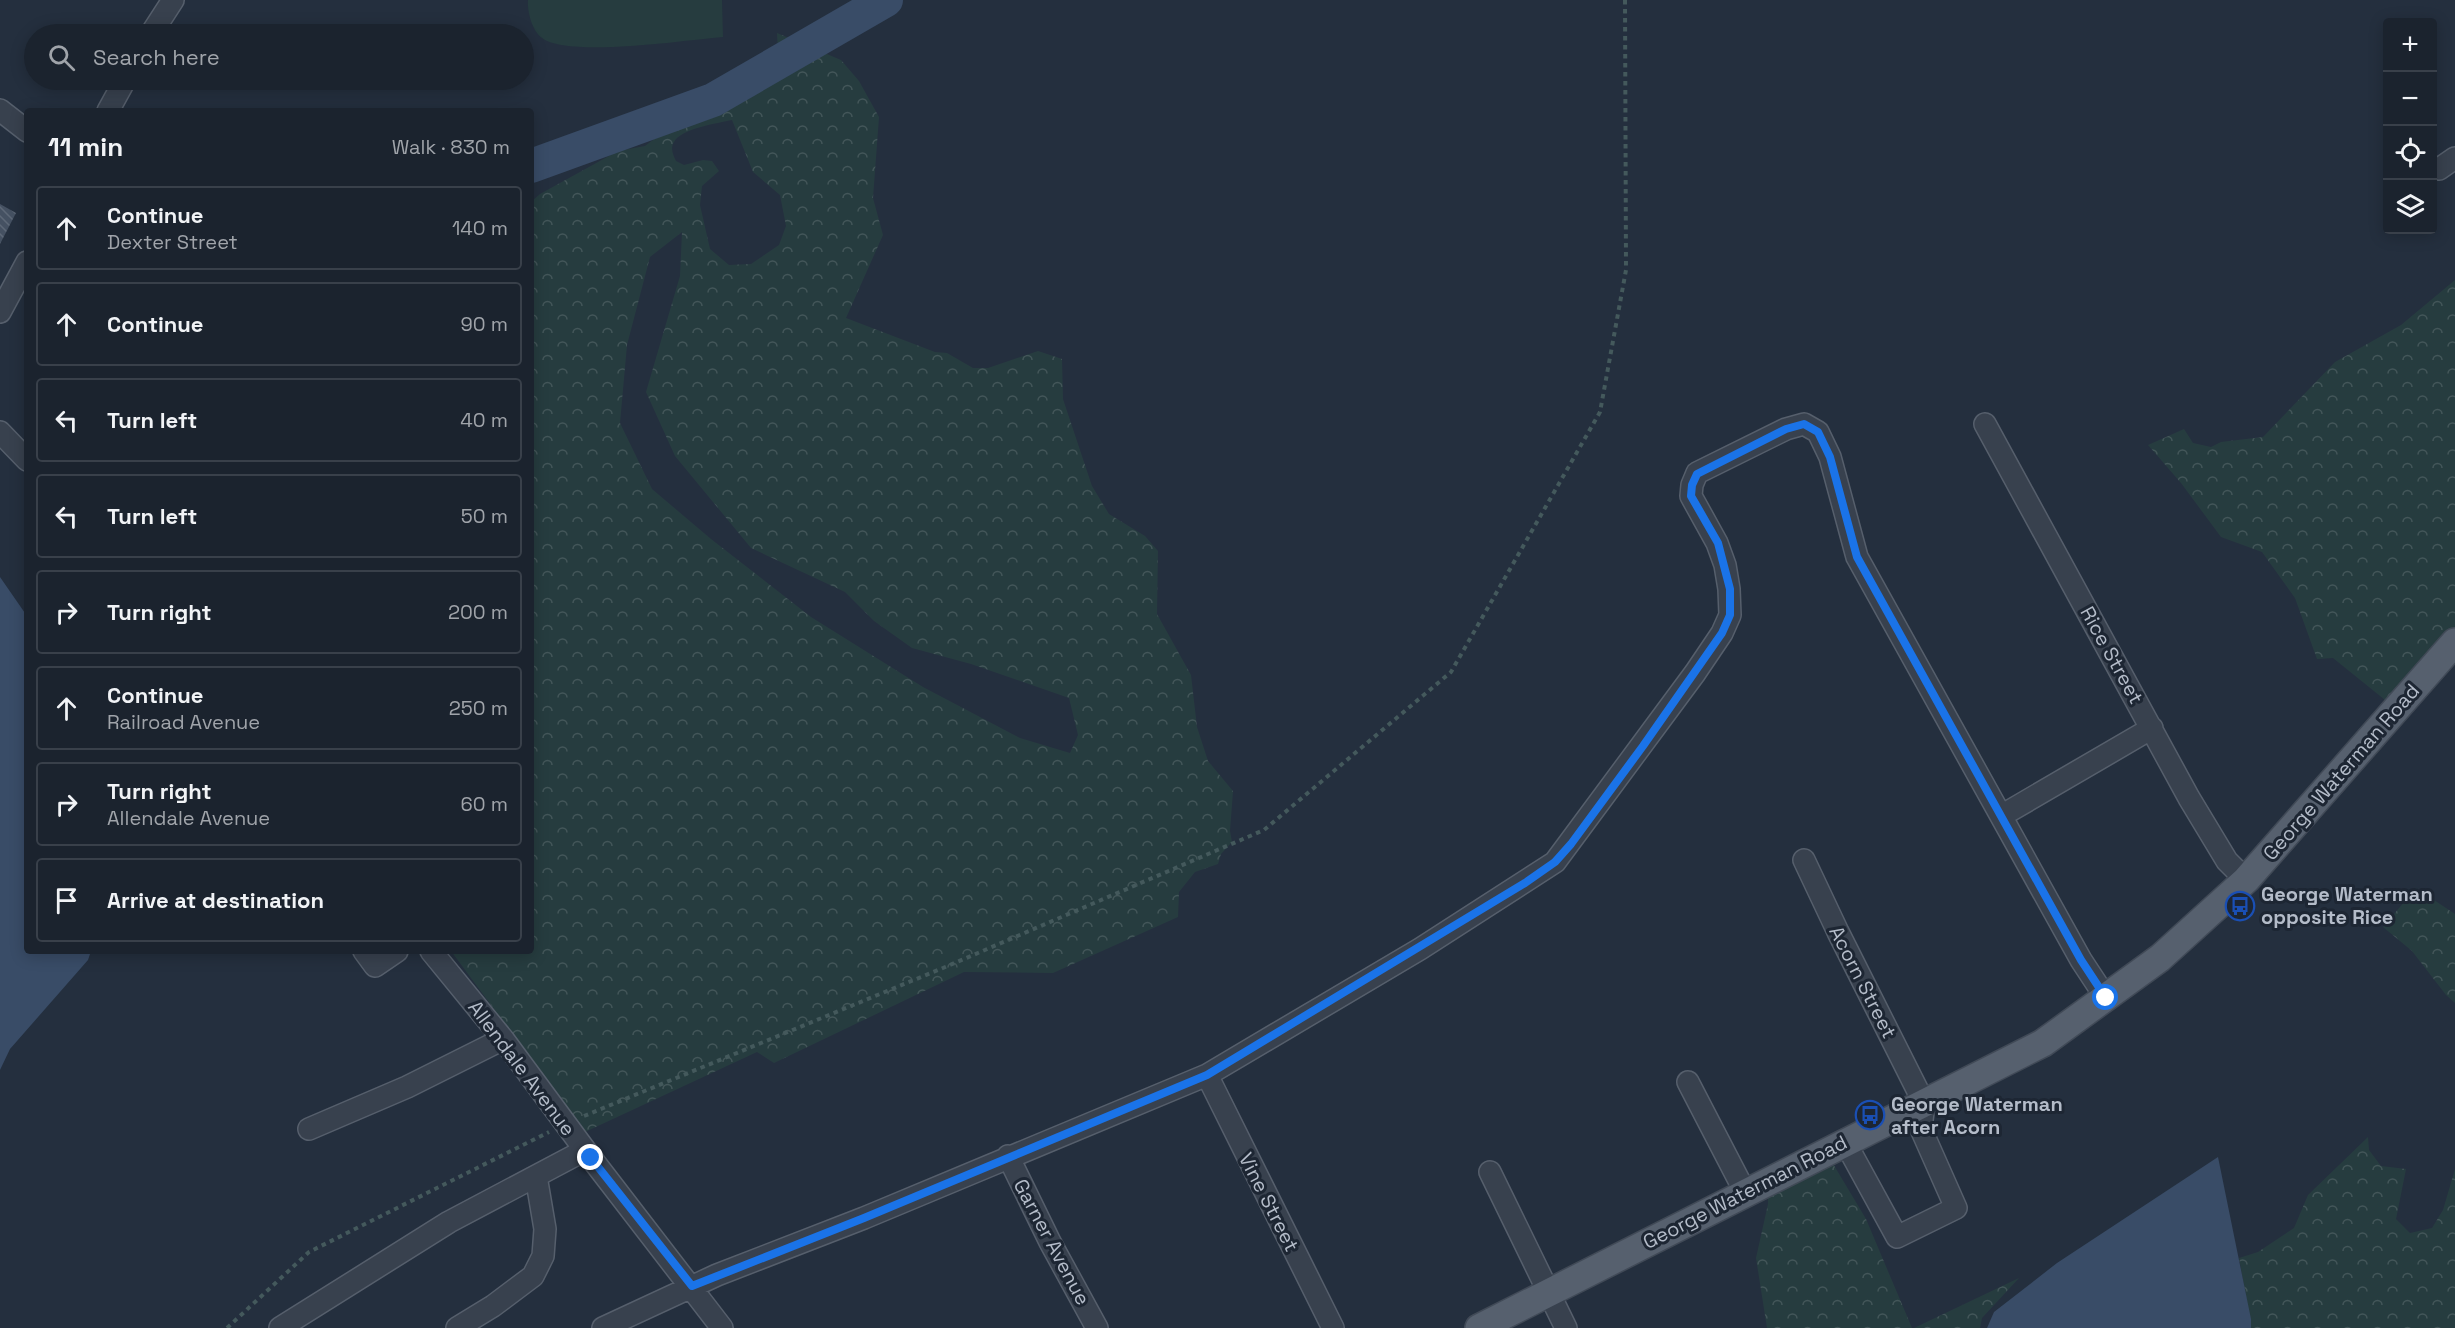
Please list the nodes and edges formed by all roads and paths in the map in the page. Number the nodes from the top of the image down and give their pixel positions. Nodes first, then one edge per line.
1 (173, 0) edge
2 (1624, 0) edge
3 (157, 24) edge
4 (120, 90) edge
5 (110, 108) edge
6 (0, 110) edge
7 (24, 129) edge
8 (24, 268) edge
9 (0, 312) edge
10 (1985, 424) dead end
11 (0, 432) edge
12 (24, 457) edge
13 (2455, 642) edge
14 (2152, 728) junction
15 (2001, 816) junction
16 (1804, 860) dead end
17 (2246, 880) junction
18 (366, 954) edge
19 (393, 954) edge
20 (433, 954) edge
21 (2106, 998) junction
22 (503, 1039) junction
23 (1207, 1075) junction
24 (1688, 1082) dead end
25 (1924, 1103) junction
26 (565, 1124) junction
27 (309, 1129) dead end
28 (1845, 1142) junction
29 (585, 1150) junction
30 (1008, 1156) junction
31 (1490, 1172) dead end
32 (536, 1176) junction
33 (1745, 1192) junction
34 (692, 1286) junction
35 (1547, 1293) junction
36 (227, 1328) edge
37 (280, 1328) edge
38 (457, 1328) edge
39 (603, 1328) edge
40 (722, 1328) edge
41 (1097, 1328) edge
42 (1333, 1328) edge
43 (1479, 1328) edge
44 (1566, 1328) edge

1 - 3 street
2 - 26 path
4 - 5 street
6 - 7 street
8 - 9 street
10 - 14 street, Rice Street
11 - 12 street
13 - 17 main road, George Waterman Road
14 - 15 street
14 - 17 street, Rice Street
15 - 21 street
15 - 23 street
16 - 25 street, Acorn Street
17 - 21 main road, George Waterman Road
18 - 19 street
20 - 22 street, Allendale Avenue
21 - 25 main road, George Waterman Road
22 - 26 street, Allendale Avenue
22 - 27 street
23 - 30 street
23 - 42 street, Vine Street
24 - 33 street
25 - 28 main road, George Waterman Road
25 - 28 street
26 - 29 street, Allendale Avenue
26 - 36 path
28 - 33 main road, George Waterman Road
29 - 32 street
29 - 34 street, Allendale Avenue
30 - 34 street
30 - 41 street, Garner Avenue
31 - 35 street
32 - 37 street
32 - 38 street
33 - 35 main road, George Waterman Road
34 - 39 street
34 - 40 street, Allendale Avenue
35 - 43 main road, George Waterman Road
35 - 44 street

